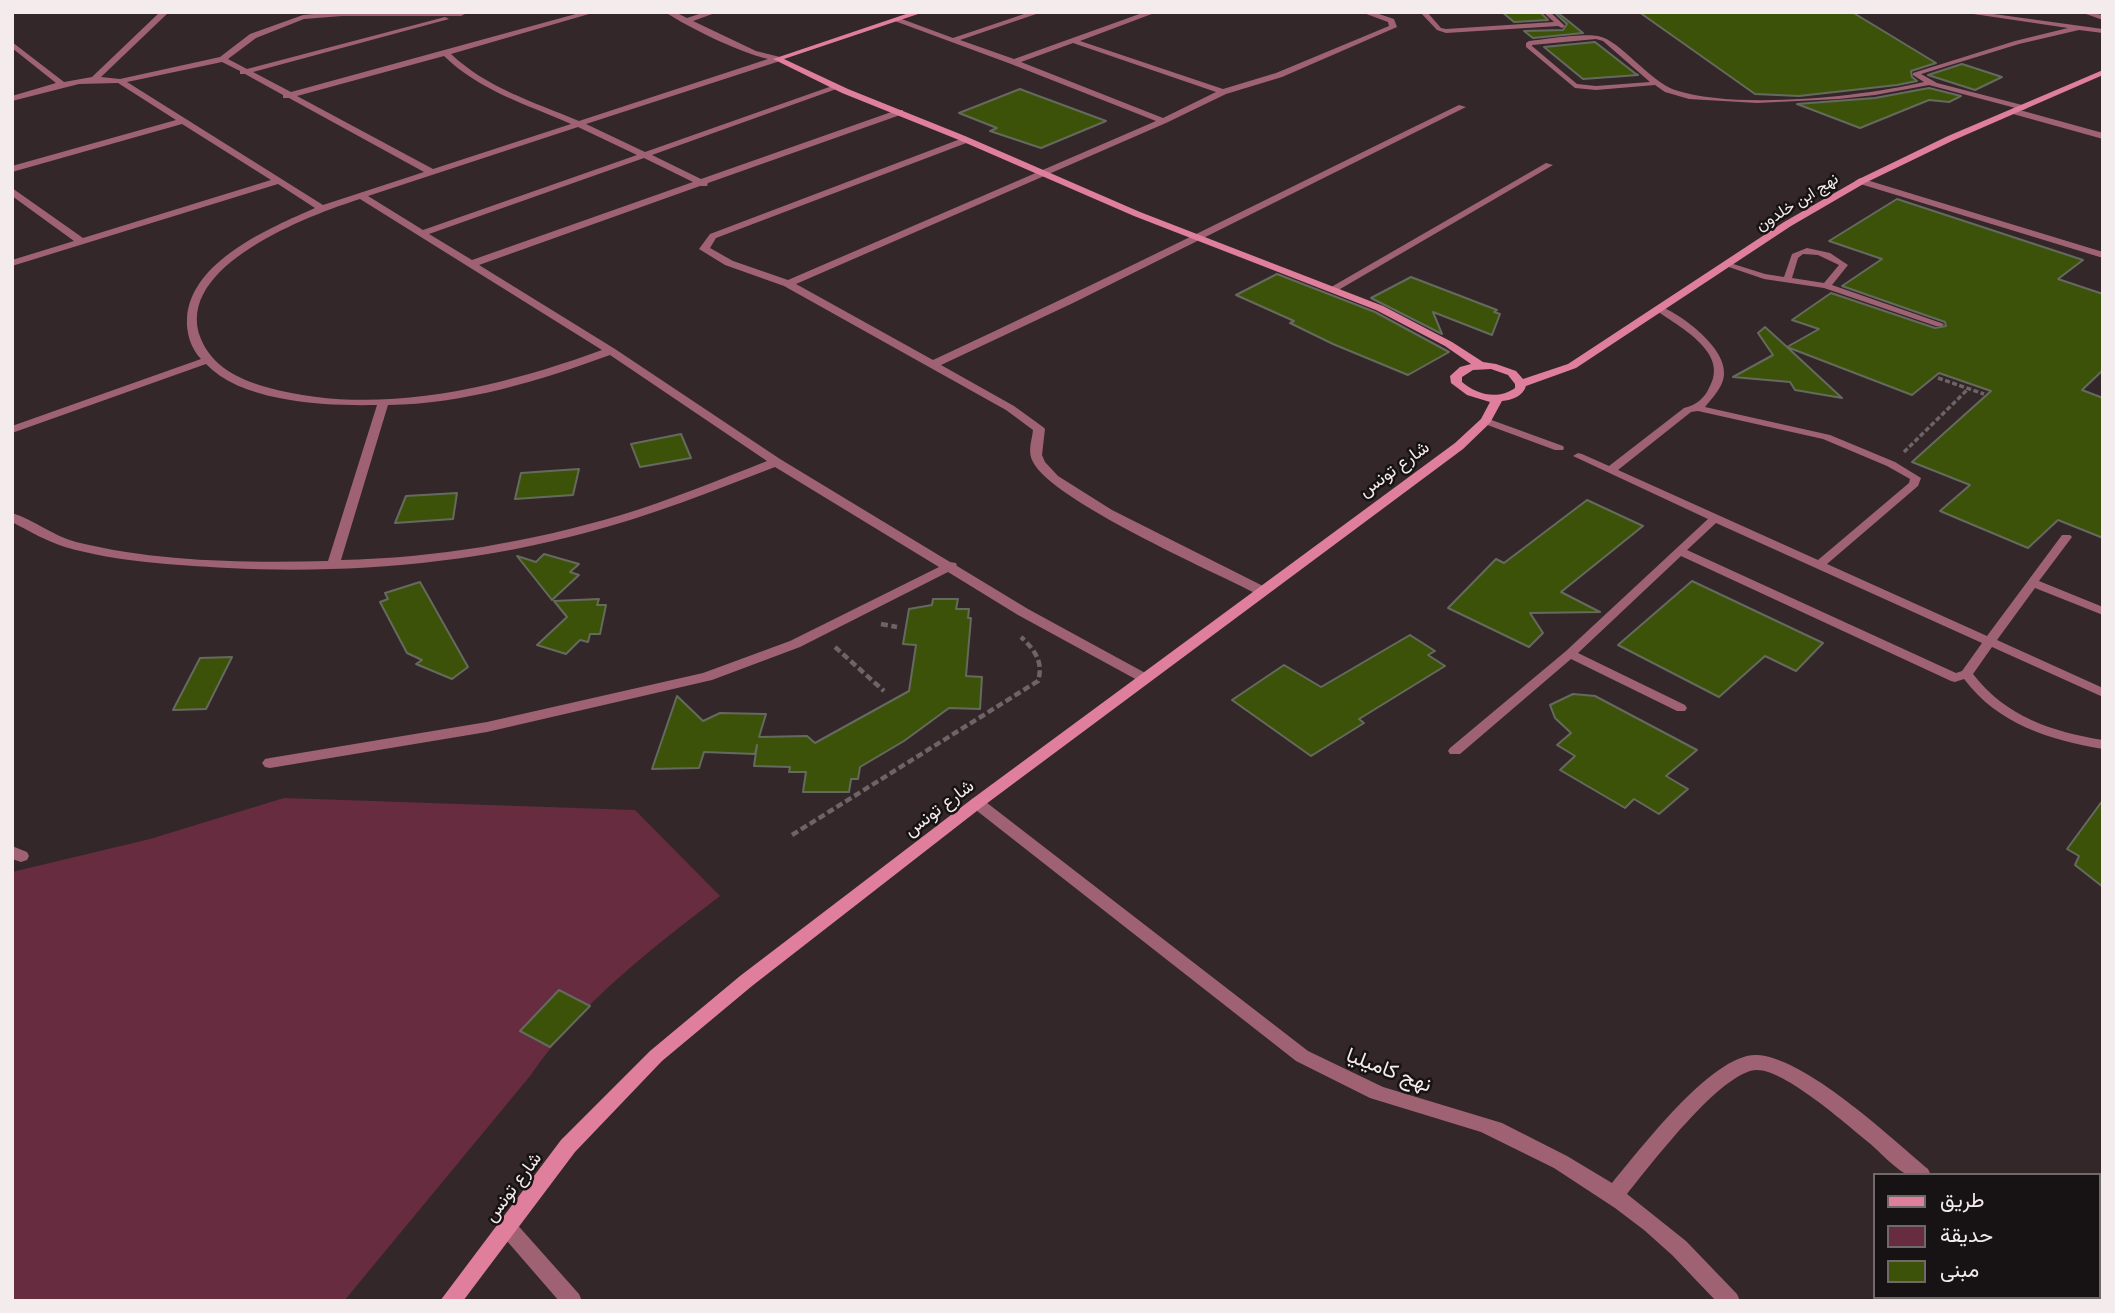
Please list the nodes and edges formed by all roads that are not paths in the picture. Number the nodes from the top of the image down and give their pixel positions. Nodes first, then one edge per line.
1 (165, 12) edge
2 (592, 12) edge
3 (669, 12) edge
4 (714, 12) edge
5 (920, 12) edge
6 (1038, 12) edge
7 (1153, 12) edge
8 (1365, 12) edge
9 (1423, 12) edge
10 (1546, 12) edge
11 (1964, 12) edge
12 (2089, 12) edge
13 (465, 13) edge
14 (2103, 19) edge
15 (896, 20) junction
16 (684, 21) junction
17 (1559, 24) junction
18 (2078, 28) junction
19 (2103, 31) edge
20 (1576, 37) junction
21 (953, 40) junction
22 (1073, 41) junction
23 (12, 44) edge
24 (446, 53) junction
25 (222, 59) junction
26 (777, 60) junction
27 (1014, 62) junction
28 (243, 72) junction
29 (2103, 72) edge
30 (96, 78) junction
31 (120, 81) junction
32 (1659, 83) junction
33 (1930, 83) junction
34 (62, 84) junction
35 (838, 87) junction
36 (1223, 92) junction
37 (286, 96) junction
38 (12, 99) edge
39 (1462, 107) dead end
40 (2019, 110) junction
41 (900, 112) junction
42 (183, 121) junction
43 (1163, 121) junction
44 (582, 125) junction
45 (2103, 136) edge
46 (966, 140) junction
47 (641, 154) junction
48 (1549, 165) dead end
49 (12, 169) edge
50 (432, 172) junction
51 (1037, 173) junction
52 (278, 181) junction
53 (1860, 181) junction
54 (704, 184) junction
55 (12, 191) edge
56 (362, 196) junction
57 (322, 208) junction
58 (422, 233) junction
59 (1194, 237) junction
60 (82, 242) junction
61 (2103, 255) edge
62 (12, 263) edge
63 (471, 264) junction
64 (1727, 265) junction
65 (1788, 278) junction
66 (788, 284) junction
67 (1826, 286) junction
68 (1331, 290) junction
69 (1660, 309) junction
70 (1940, 324) dead end
71 (611, 351) junction
72 (204, 361) junction
73 (932, 365) junction
74 (1480, 365) junction
75 (1521, 384) junction
76 (1498, 398) junction
77 (384, 401) junction
78 (1698, 408) junction
79 (1486, 421) junction
80 (12, 430) edge
81 (1559, 449) dead end
82 (1578, 456) dead end
83 (776, 462) junction
84 (1611, 470) junction
85 (12, 517) edge
86 (1715, 518) junction
87 (2066, 537) dead end
88 (1679, 551) junction
89 (1820, 564) junction
90 (333, 565) junction
91 (951, 566) junction
92 (2033, 583) junction
93 (1262, 591) junction
94 (2103, 611) edge
95 (1991, 641) junction
96 (1570, 654) junction
97 (1966, 674) junction
98 (1144, 678) junction
99 (2103, 693) edge
100 (1681, 708) dead end
101 (2103, 745) edge
102 (1455, 751) dead end
103 (270, 763) dead end
104 (977, 803) junction
105 (1918, 1173) edge
106 (1615, 1194) junction
107 (507, 1227) junction
108 (450, 1301) edge
109 (572, 1301) edge
110 (1730, 1301) edge

1 - 30 street
2 - 24 street
3 - 16 street
4 - 16 street
5 - 15 street
6 - 21 street
7 - 22 street
8 - 36 street
9 - 17 lane
10 - 17 lane
11 - 18 lane
12 - 14 street
13 - 25 street
13 - 28 street
15 - 21 street
15 - 26 street
16 - 26 street
17 - 20 lane
18 - 19 lane
18 - 33 lane
20 - 32 lane
20 - 32 lane
21 - 27 street
22 - 27 street
22 - 36 street
23 - 34 street
24 - 37 street
24 - 44 street
25 - 28 street
25 - 31 street
26 - 35 street
26 - 44 street
27 - 43 street
28 - 37 street
29 - 40 street, نهج ابن خلدون
30 - 31 street
30 - 34 street
31 - 42 street
32 - 33 lane
33 - 40 lane
34 - 38 street
35 - 41 street
35 - 47 street
36 - 43 street
37 - 50 street
39 - 59 street
40 - 45 street
40 - 53 street, نهج ابن خلدون
41 - 46 street
41 - 54 street
42 - 49 street
42 - 52 street
43 - 51 street
44 - 47 street
44 - 50 street
46 - 51 street
46 - 66 street
47 - 54 street
47 - 58 street
48 - 68 street
50 - 56 street
51 - 59 street
51 - 66 street
52 - 57 street
52 - 60 street
53 - 61 street
53 - 64 street, نهج ابن خلدون
54 - 63 street
55 - 60 street
56 - 57 street
56 - 58 street
57 - 72 street
58 - 63 street
59 - 68 street
59 - 73 street
60 - 62 street
63 - 71 street
64 - 65 lane
64 - 69 street, نهج ابن خلدون
65 - 67 lane
65 - 67 lane
66 - 73 street
67 - 70 lane
68 - 74 street
69 - 75 street, نهج ابن خلدون
69 - 78 lane
71 - 77 street
71 - 83 street
72 - 77 street
72 - 80 street
73 - 93 street
74 - 75 street
74 - 76 street
75 - 76 street, نهج ابن خلدون
76 - 79 street, شارع تونس
77 - 90 street
78 - 84 lane
78 - 89 lane
79 - 81 lane
79 - 93 street, شارع تونس
82 - 84 lane
83 - 90 street
83 - 91 street
84 - 86 lane
85 - 90 street
86 - 88 lane
86 - 89 lane
87 - 92 lane
88 - 96 lane
88 - 97 lane
89 - 95 lane
91 - 98 street
91 - 103 street
92 - 94 lane
92 - 95 lane
93 - 98 street, شارع تونس
95 - 97 lane
95 - 99 lane
96 - 100 lane
96 - 102 lane
97 - 101 lane
98 - 104 street, شارع تونس
104 - 106 street, نهج كاميليا
104 - 107 street, شارع تونس
105 - 106 street
106 - 110 street, نهج كاميليا
107 - 108 street, شارع تونس
107 - 109 street

